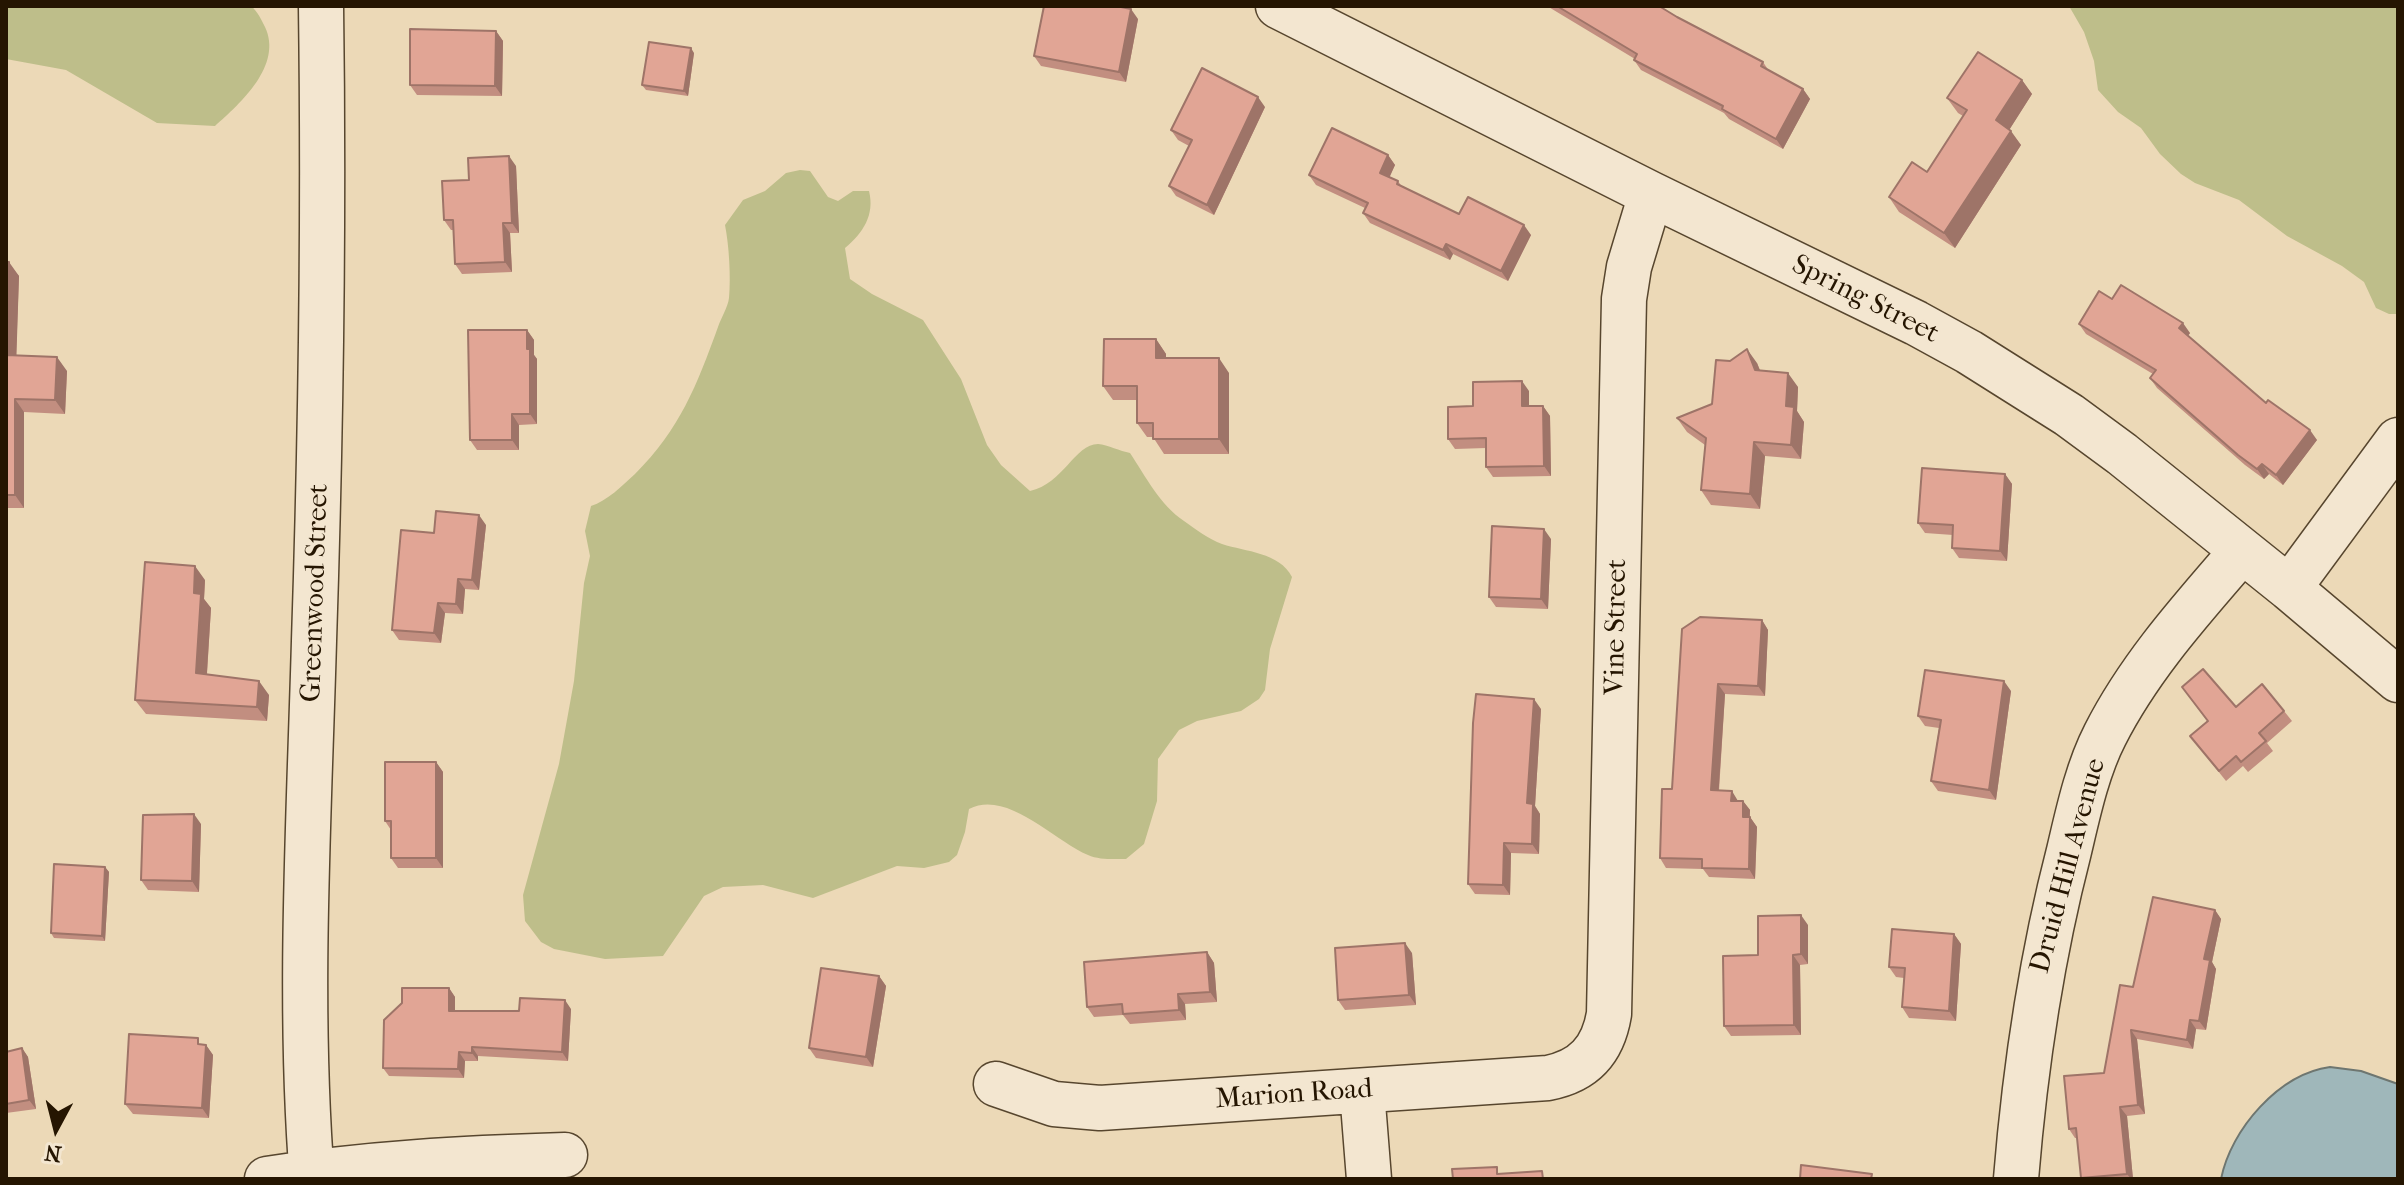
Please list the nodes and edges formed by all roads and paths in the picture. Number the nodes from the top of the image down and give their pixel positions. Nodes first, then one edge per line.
1 (321, 6) edge
2 (1278, 6) edge
3 (1651, 194) junction
4 (2398, 440) edge
5 (2242, 551) junction
6 (2289, 588) junction
7 (2398, 680) edge
8 (1590, 1059) joint
9 (996, 1084) dead end
10 (1362, 1091) junction
11 (565, 1155) dead end
12 (312, 1175) edge
13 (267, 1179) edge
14 (1369, 1179) edge
15 (2016, 1179) edge

1 - 12 street, Greenwood Street
2 - 3 street, Spring Street
3 - 5 street, Spring Street
3 - 8 street, Vine Street
4 - 6 street
5 - 6 street, Spring Street
5 - 15 street, Druid Hill Avenue
6 - 7 street, Spring Street
8 - 10 street, Marion Road
9 - 10 street, Marion Road
10 - 14 street
11 - 12 street
12 - 13 street

